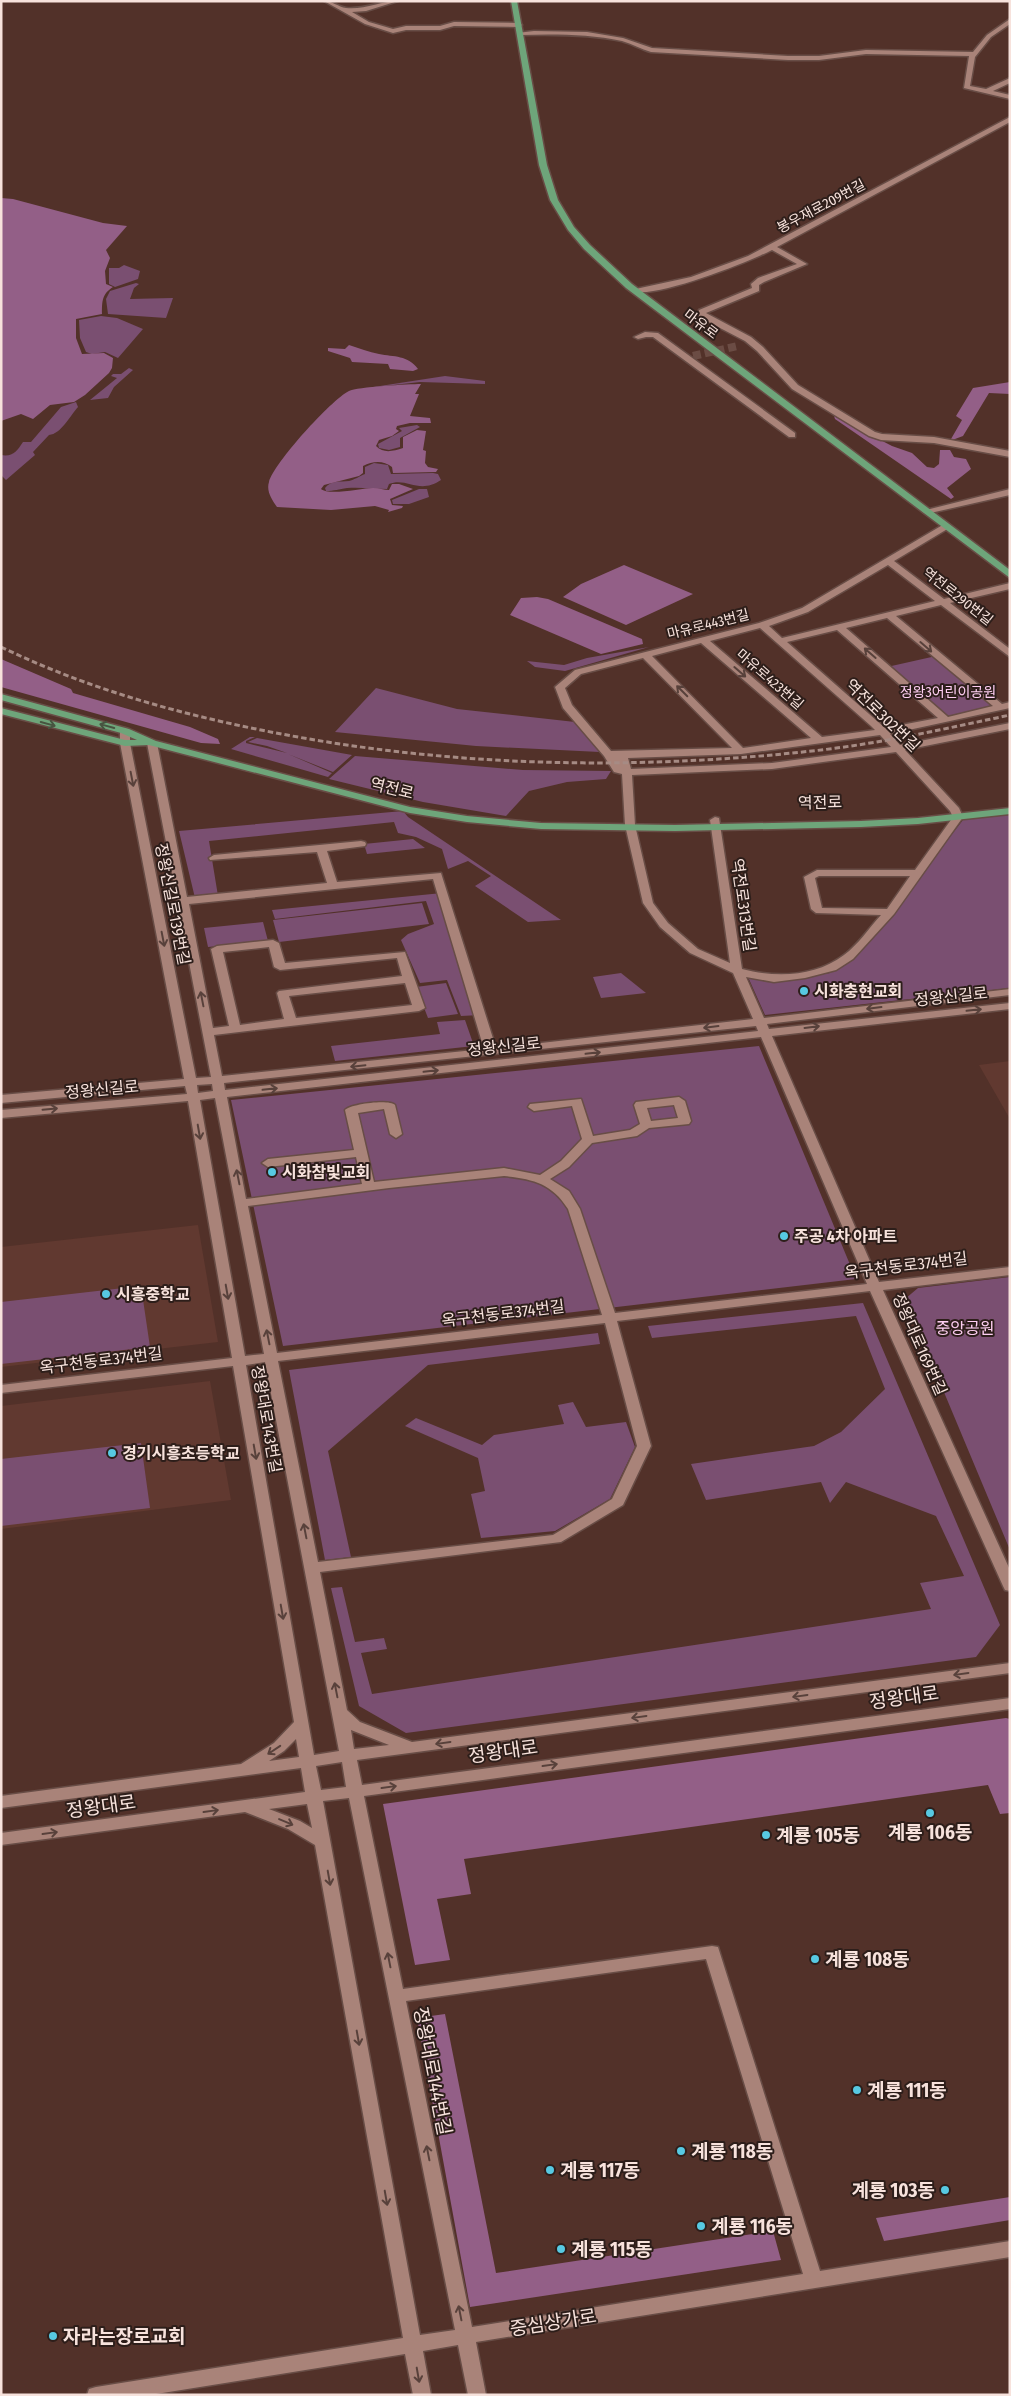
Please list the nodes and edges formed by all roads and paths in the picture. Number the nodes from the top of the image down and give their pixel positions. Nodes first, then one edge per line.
1 (327, 1) edge
2 (395, 1) edge
3 (514, 1) edge
4 (344, 10) junction
5 (1009, 23) edge
6 (519, 29) junction
7 (974, 54) junction
8 (1010, 80) edge
9 (986, 92) junction
10 (1010, 97) edge
11 (1010, 119) edge
12 (772, 247) junction
13 (635, 290) junction
14 (638, 337) dead end
15 (752, 342) junction
16 (738, 346) tunnel mouth
17 (792, 435) dead end
18 (1010, 454) edge
19 (1008, 494) edge
20 (926, 511) junction
21 (946, 526) junction
22 (890, 561) junction
23 (1010, 575) edge
24 (1010, 586) edge
25 (943, 602) junction
26 (889, 615) junction
27 (762, 625) junction
28 (839, 627) junction
29 (703, 640) junction
30 (780, 641) junction
31 (1010, 654) edge
32 (645, 655) junction
33 (1, 697) edge
34 (1005, 706) edge
35 (1, 711) edge
36 (946, 720) junction
37 (1010, 726) edge
38 (125, 731) junction
39 (882, 732) junction
40 (819, 740) junction
41 (126, 743) junction
42 (152, 743) junction
43 (897, 749) junction
44 (741, 751) junction
45 (608, 754) junction
46 (623, 755) junction
47 (626, 772) junction
48 (1010, 804) edge
49 (1010, 811) edge
50 (957, 813) junction
51 (716, 823) junction
52 (630, 825) junction
53 (361, 844) dead end
54 (321, 848) junction
55 (214, 858) dead end
56 (919, 873) junction
57 (333, 886) junction
58 (184, 901) junction
59 (890, 912) junction
60 (740, 972) junction
61 (409, 979) junction
62 (1010, 992) edge
63 (1010, 1006) edge
64 (291, 1022) junction
65 (762, 1027) junction
66 (235, 1029) junction
67 (209, 1032) junction
68 (491, 1052) junction
69 (220, 1087) junction
70 (192, 1090) junction
71 (1, 1099) edge
72 (534, 1107) dead end
73 (1, 1114) edge
74 (646, 1125) dead end
75 (396, 1134) dead end
76 (588, 1140) junction
77 (361, 1153) junction
78 (268, 1163) dead end
79 (542, 1179) junction
80 (369, 1187) junction
81 (242, 1203) junction
82 (1010, 1271) edge
83 (876, 1287) junction
84 (610, 1318) junction
85 (272, 1358) junction
86 (239, 1361) junction
87 (1, 1389) edge
88 (313, 1568) junction
89 (1010, 1586) edge
90 (1010, 1668) edge
91 (1010, 1703) edge
92 (340, 1713) junction
93 (302, 1724) junction
94 (410, 1747) junction
95 (348, 1756) junction
96 (308, 1761) junction
97 (241, 1770) junction
98 (356, 1791) junction
99 (314, 1797) junction
100 (1, 1802) edge
101 (247, 1806) junction
102 (1, 1839) edge
103 (322, 1842) junction
104 (397, 1996) junction
105 (1010, 2249) edge
106 (814, 2280) junction
107 (465, 2336) junction
108 (413, 2344) junction
109 (96, 2395) edge
110 (422, 2395) edge
111 (477, 2395) edge

1 - 4 street
2 - 4 street
3 - 6 main road, 마유로
4 - 6 street
5 - 7 street
6 - 7 street
6 - 13 main road, 마유로
7 - 9 street
8 - 9 street
9 - 10 street
11 - 12 street, 봉우재로209번길
12 - 13 street, 봉우재로209번길
12 - 15 street
13 - 20 main road, 마유로
14 - 17 street
15 - 16 street
15 - 18 street
19 - 20 street
20 - 21 main road, 마유로
21 - 22 street, 마유로443번길
21 - 23 main road, 마유로
22 - 25 street, 역전로290번길
22 - 27 street, 마유로443번길
24 - 25 street
25 - 26 street
25 - 31 street, 역전로290번길
26 - 28 street
26 -> 34 street
27 - 29 street, 마유로443번길
27 - 30 street, 역전로302번길
28 - 30 street
36 -> 28 street
29 - 32 street, 마유로443번길
29 -> 40 street, 마유로423번길
30 - 39 street, 역전로302번길
44 -> 32 street
32 - 45 street, 마유로443번길
38 -> 33 main road, 역전로
34 - 36 street
35 -> 41 main road, 역전로
36 - 39 street
37 - 43 street
38 - 41 street, 정왕신길로139번길
38 - 42 main road, 역전로
39 - 40 street
39 - 43 street, 역전로302번길
40 - 44 street
41 - 42 main road, 역전로
41 -> 70 street, 정왕신길로139번길
42 - 52 main road, 역전로
42 - 58 street, 정왕신길로139번길
43 - 47 street
43 - 50 street, 역전로302번길
44 - 46 street
45 - 46 street
45 - 47 street
46 - 47 street
47 - 52 street
48 - 50 main road, 역전로
49 - 50 main road, 역전로
50 - 51 main road, 역전로
50 - 56 street
51 - 52 main road, 역전로
51 - 60 street, 역전로313번길
52 - 60 street
53 - 54 street
54 - 55 street
54 - 57 street
56 - 59 street
56 - 59 street
57 - 58 street
57 - 68 street
67 -> 58 street, 정왕신길로139번길
59 - 60 street
60 - 65 street, 역전로313번길
61 - 64 street
61 - 64 street
61 - 66 street
62 -> 65 street, 정왕신길로
65 -> 63 street, 정왕신길로
64 - 66 street
65 -> 68 street, 정왕신길로
69 -> 65 street, 정왕신길로
65 - 83 street, 정왕대로169번길
66 - 67 street
67 - 69 street, 정왕신길로139번길
68 -> 69 street, 정왕신길로
69 - 70 street, 정왕신길로
81 -> 69 street, 정왕대로143번길
70 - 71 street, 정왕신길로
73 -> 70 street, 정왕신길로
70 -> 86 street, 정왕대로143번길
72 - 76 street
74 - 76 street
75 - 77 street
76 - 79 street
77 - 78 street
77 - 80 street
79 - 80 street
79 - 84 street
80 - 81 street
85 -> 81 street, 정왕대로143번길
82 - 83 street, 옥구천동로374번길
83 - 84 street, 옥구천동로374번길
83 - 89 street, 정왕대로169번길
84 - 85 street, 옥구천동로374번길
84 - 88 street
85 - 86 street, 옥구천동로374번길
88 -> 85 street, 정왕대로143번길
86 - 87 street, 옥구천동로374번길
86 -> 93 street, 정왕대로143번길
92 -> 88 street, 정왕대로143번길
90 -> 94 street, 정왕대로
98 -> 91 street, 정왕대로
92 - 94 street
92 - 95 street, 정왕대로143번길
93 - 96 street, 정왕대로143번길
93 -> 97 street
94 - 95 street, 정왕대로
95 - 96 street, 정왕대로
95 - 98 street, 정왕대로144번길
96 - 97 street, 정왕대로
96 - 99 street
97 - 100 street, 정왕대로
98 - 99 street, 정왕대로
104 -> 98 street, 정왕대로144번길
99 - 101 street, 정왕대로
99 - 103 street
102 -> 101 street, 정왕대로
101 -> 103 street
103 -> 108 street
104 - 106 street
107 -> 104 street, 정왕대로144번길
105 - 106 street, 중심상가로
106 - 107 street, 중심상가로
107 - 108 street, 중심상가로
107 - 111 street, 정왕대로144번길
108 - 109 street, 중심상가로
108 -> 110 street

